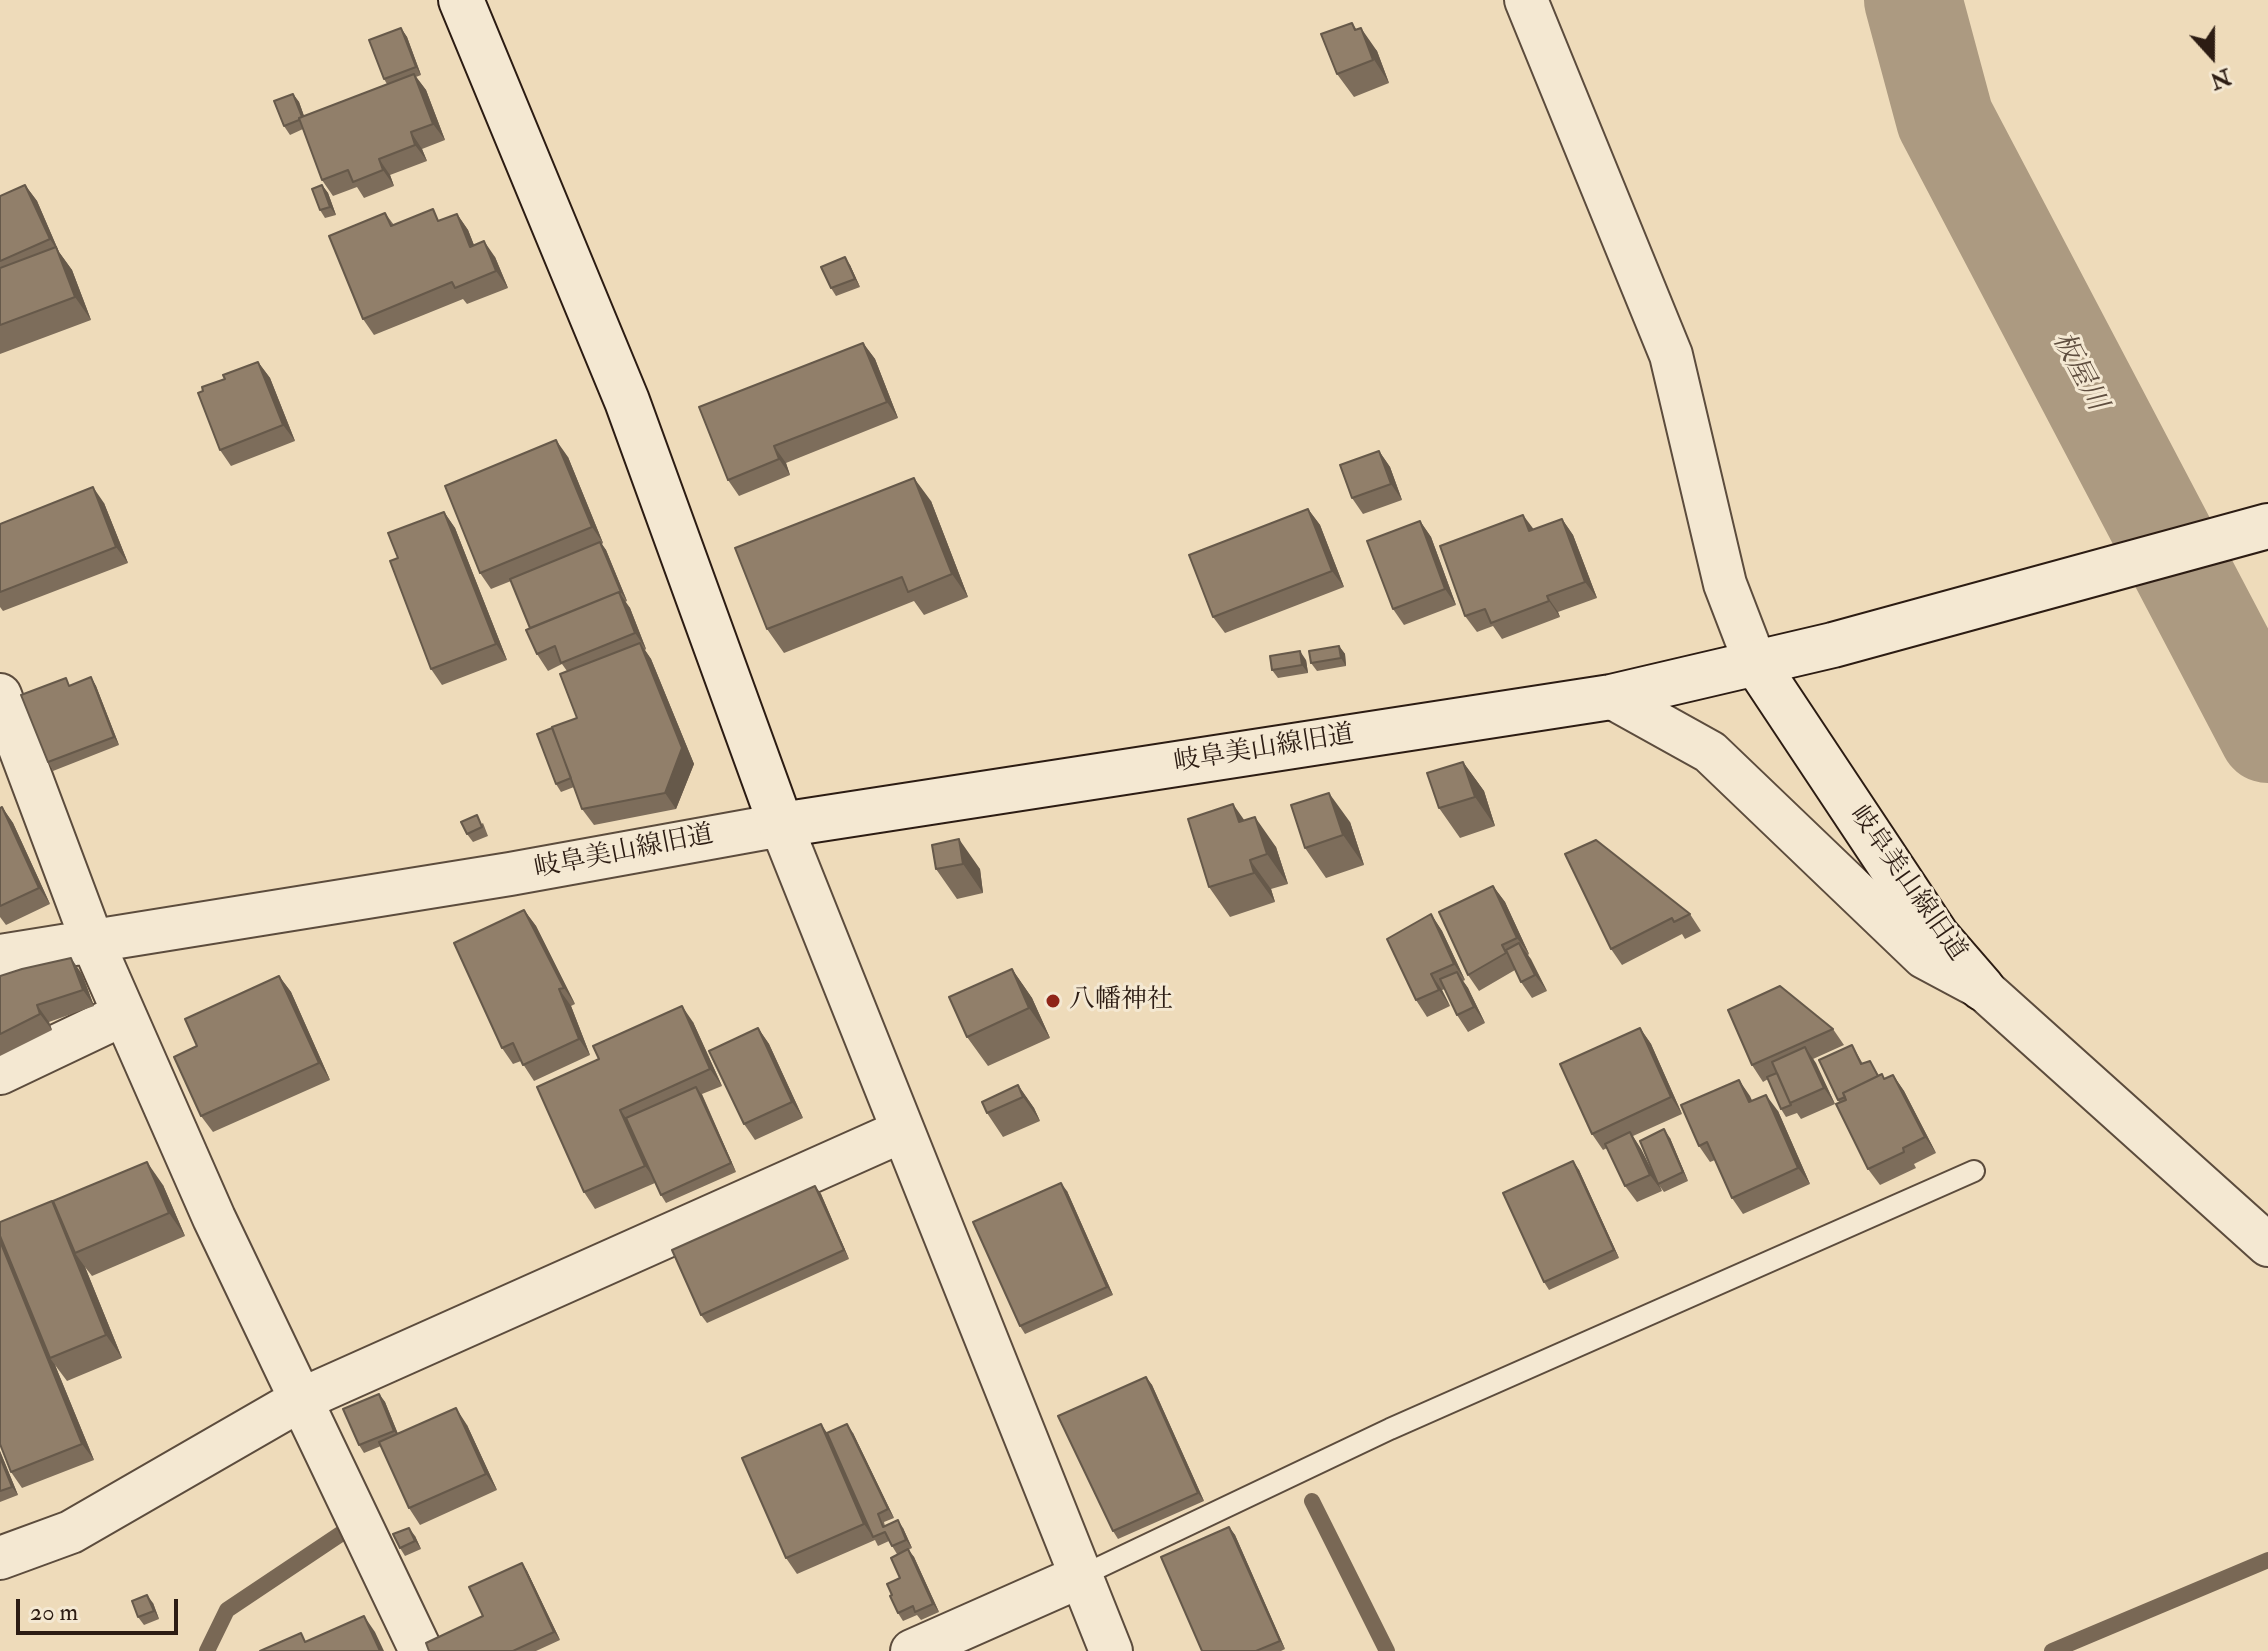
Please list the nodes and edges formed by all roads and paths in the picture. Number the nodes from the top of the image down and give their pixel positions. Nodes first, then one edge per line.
1 (461, 0) edge
2 (1526, 0) edge
3 (2268, 526) edge
4 (1755, 662) junction
5 (0, 695) edge
6 (1611, 697) junction
7 (781, 825) junction
8 (93, 943) junction
9 (0, 956) edge
10 (1982, 988) junction
11 (124, 1014) junction
12 (0, 1073) edge
13 (902, 1131) junction
14 (1974, 1171) dead end
15 (2268, 1245) edge
16 (300, 1400) junction
17 (0, 1558) edge
18 (1079, 1577) junction
19 (421, 1651) edge
20 (912, 1651) edge
21 (1111, 1651) edge

1 - 7 street
2 - 4 street
3 - 4 street
4 - 6 street, 岐阜美山線旧道
4 - 10 street, 岐阜美山線旧道
5 - 8 street
6 - 7 street, 岐阜美山線旧道
6 - 10 street
7 - 8 street, 岐阜美山線旧道
7 - 13 street
8 - 9 street, 岐阜美山線旧道
8 - 11 street
10 - 15 street, 岐阜美山線旧道
11 - 12 street
11 - 16 street
13 - 16 street
13 - 18 street
14 - 18 lane
16 - 17 street
16 - 19 street
18 - 20 street
18 - 21 street

